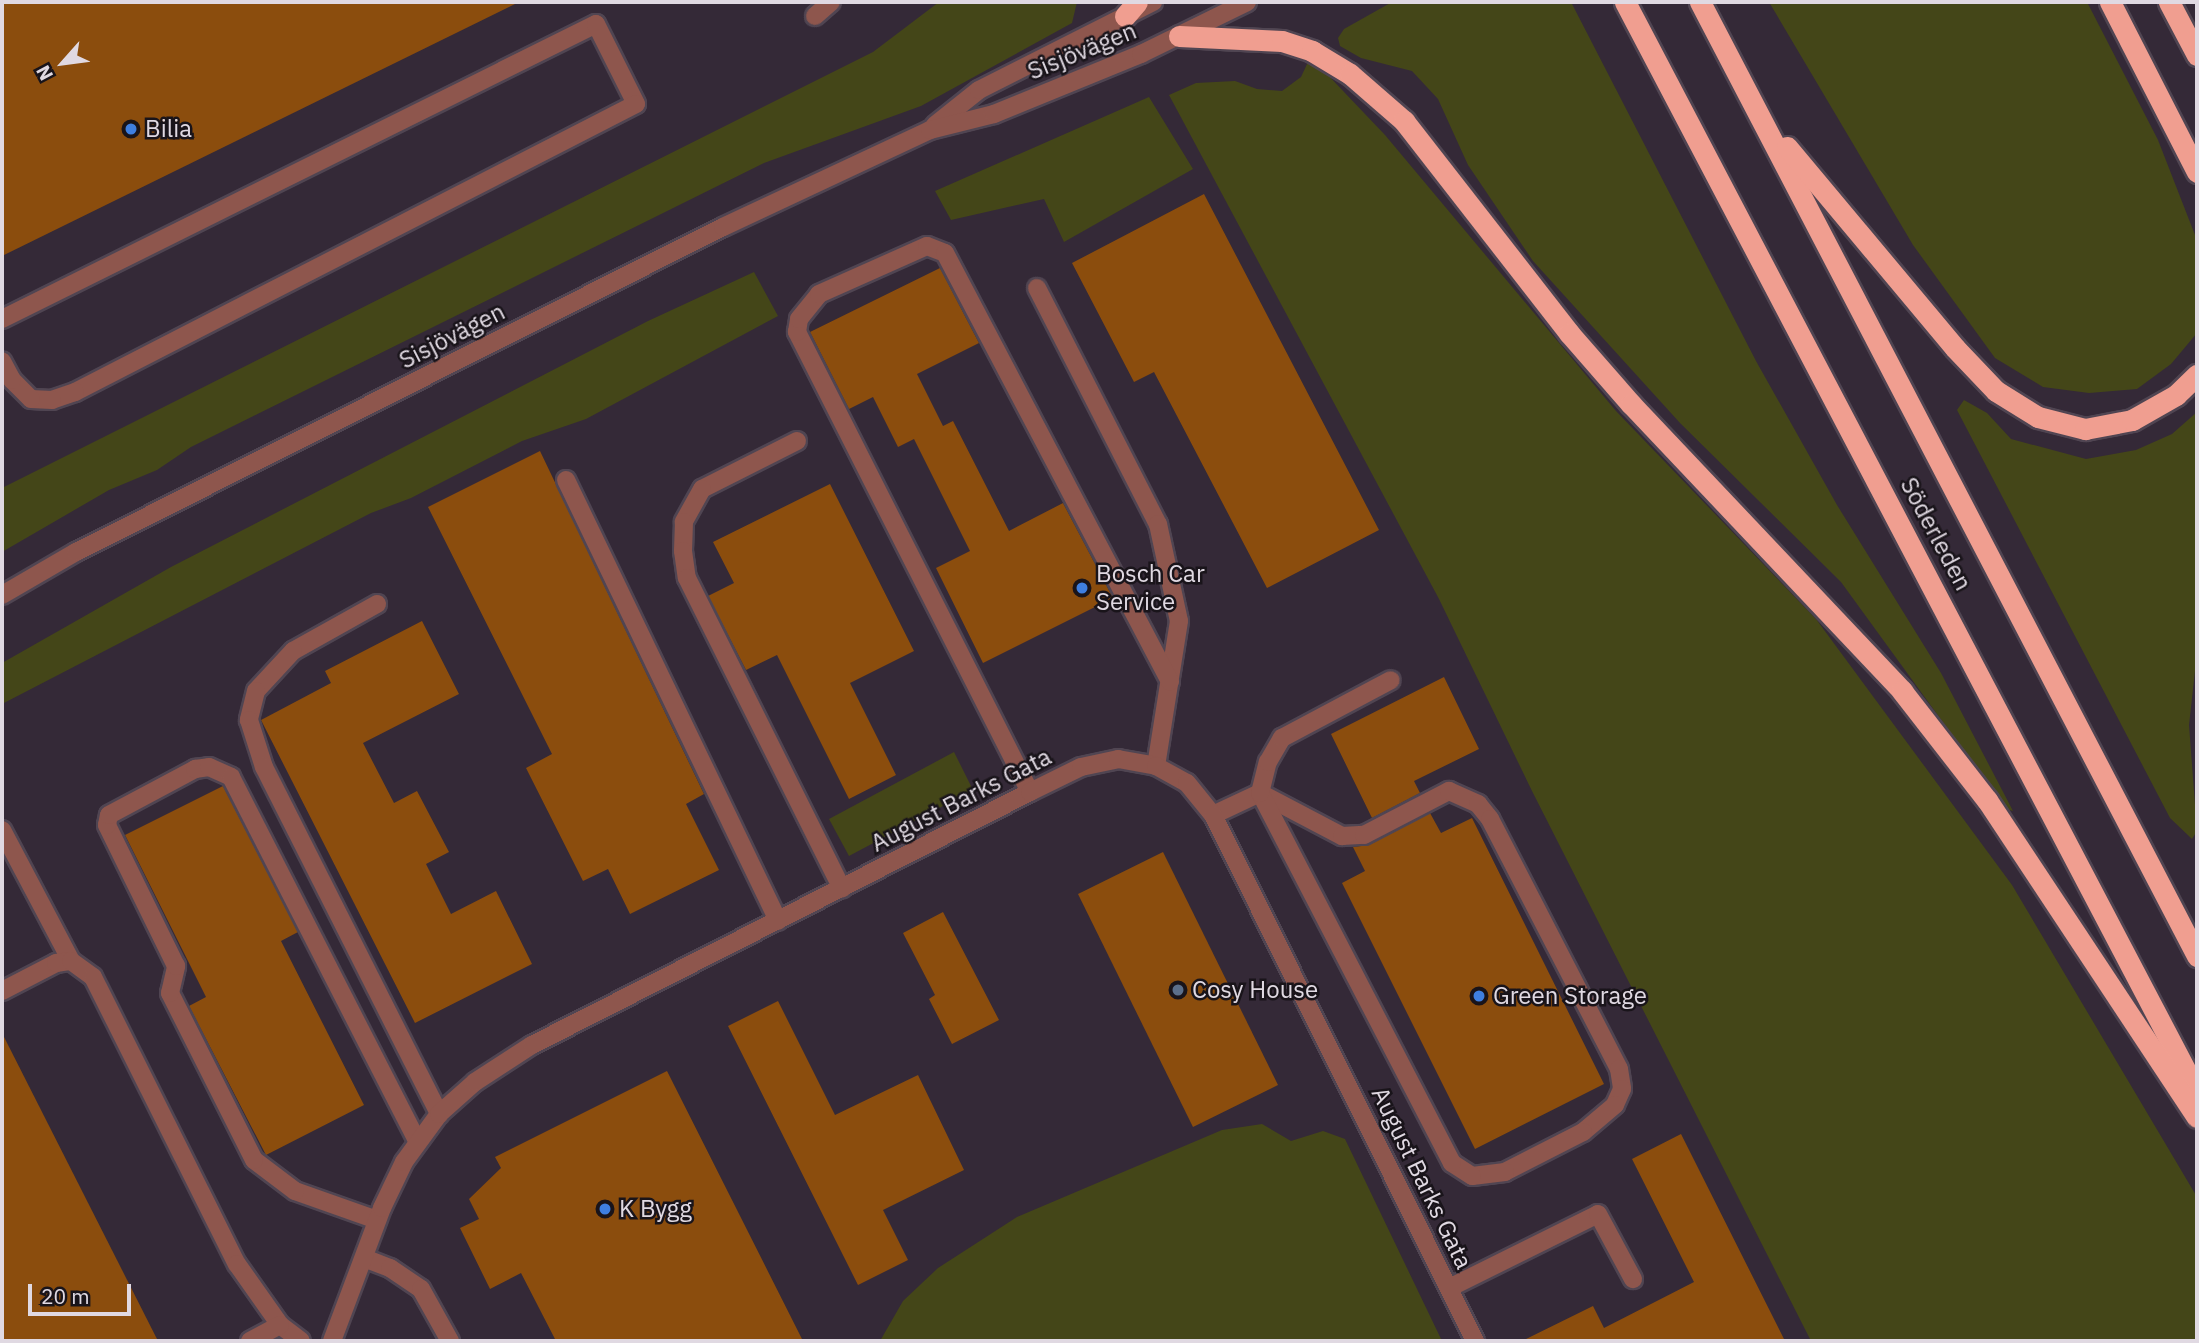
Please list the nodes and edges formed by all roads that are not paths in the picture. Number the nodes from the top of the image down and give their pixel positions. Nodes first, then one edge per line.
1 (831, 2) edge
2 (1153, 2) edge
3 (1247, 2) edge
4 (1625, 2) edge
5 (1700, 2) edge
6 (2110, 2) edge
7 (2169, 2) edge
8 (1131, 9) edge
9 (815, 16) dead end
10 (1179, 36) junction
11 (2197, 55) edge
12 (1760, 116) junction
13 (930, 130) junction
14 (2197, 172) edge
15 (1037, 288) dead end
16 (2, 319) edge
17 (2, 361) edge
18 (2197, 375) edge
19 (797, 441) dead end
20 (566, 480) dead end
21 (2, 595) edge
22 (377, 604) dead end
23 (1391, 680) dead end
24 (1170, 682) junction
25 (1156, 766) junction
26 (1030, 792) junction
27 (1259, 793) junction
28 (1213, 815) junction
29 (2, 830) edge
30 (842, 888) junction
31 (778, 920) junction
32 (2197, 956) edge
33 (71, 961) junction
34 (2, 991) edge
35 (2197, 1092) edge
36 (439, 1114) junction
37 (2197, 1116) edge
38 (418, 1142) junction
39 (377, 1220) junction
40 (363, 1258) junction
41 (1633, 1279) dead end
42 (1450, 1288) junction
43 (280, 1325) junction
44 (250, 1341) edge
45 (301, 1341) edge
46 (332, 1341) edge
47 (450, 1341) edge
48 (1475, 1341) edge

1 - 9 street
2 - 8 street, Sisjövägen
3 - 10 street, Sisjövägen
4 - 35 highway, Söderleden
5 - 12 highway, Söderleden
6 - 14 highway
7 - 11 highway
8 - 13 street, Sisjövägen
10 - 13 street, Sisjövägen
10 - 37 highway
12 - 18 highway
12 - 32 highway, Söderleden
13 - 21 street, Sisjövägen
15 - 24 street
16 - 17 street
19 - 30 street
20 - 31 street
22 - 36 street
23 - 27 street
24 - 25 street
24 - 26 street
25 - 26 street, August Barks Gata
25 - 28 street, August Barks Gata
26 - 30 street, August Barks Gata
27 - 27 street
27 - 28 street
28 - 42 street, August Barks Gata
29 - 33 street
30 - 31 street, August Barks Gata
31 - 36 street, August Barks Gata
33 - 34 street
33 - 43 street
36 - 38 street, August Barks Gata
38 - 39 street, August Barks Gata
38 - 39 street
39 - 40 street, August Barks Gata
40 - 46 street, August Barks Gata
40 - 47 street
41 - 42 street
42 - 48 street, August Barks Gata
43 - 44 street
43 - 45 street

